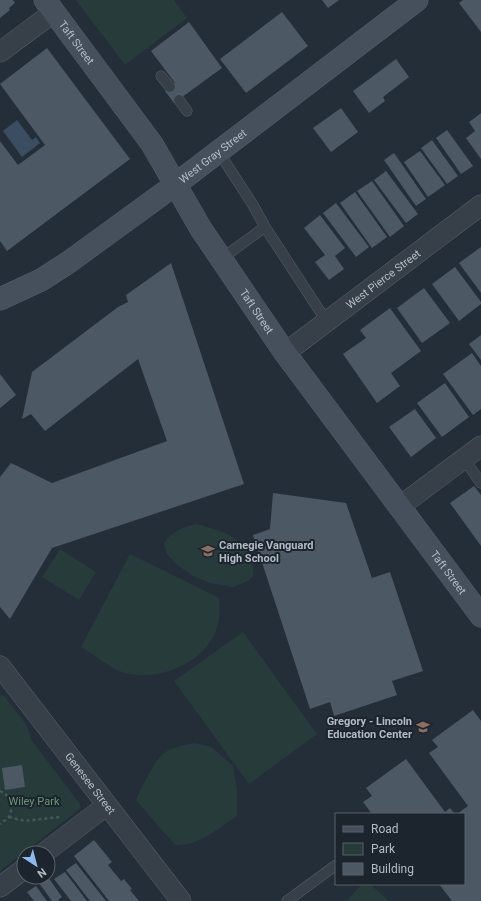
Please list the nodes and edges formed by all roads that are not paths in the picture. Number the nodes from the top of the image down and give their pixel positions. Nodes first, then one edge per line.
1 (417, 0) edge
2 (49, 6) edge
3 (0, 52) edge
4 (161, 76) dead end
5 (170, 87) dead end
6 (179, 100) dead end
7 (187, 112) dead end
8 (218, 151) junction
9 (176, 184) junction
10 (481, 205) edge
11 (265, 227) junction
12 (221, 259) junction
13 (1, 297) edge
14 (327, 322) junction
15 (285, 353) junction
16 (481, 446) edge
17 (464, 459) junction
18 (481, 482) edge
19 (399, 508) junction
20 (481, 616) edge
21 (2, 672) edge
22 (107, 805) junction
23 (54, 845) edge
24 (335, 866) edge
25 (16, 875) edge
26 (0, 887) edge
27 (181, 901) edge
28 (286, 901) edge

1 - 8 street, West Gray Street
2 - 3 street
2 - 9 street, Taft Street
4 - 5 lane
6 - 7 lane
8 - 9 street, West Gray Street
8 - 11 lane
9 - 12 street, Taft Street
9 - 13 street, West Gray Street
10 - 14 street, West Pierce Street
11 - 12 lane
11 - 14 lane
12 - 15 street, Taft Street
14 - 15 street, West Pierce Street
15 - 19 street, Taft Street
16 - 17 street
17 - 18 lane
17 - 19 street
19 - 20 street, Taft Street
21 - 22 street, Genesee Street
22 - 23 street
22 - 27 street, Genesee Street
24 - 28 lane
25 - 26 street

